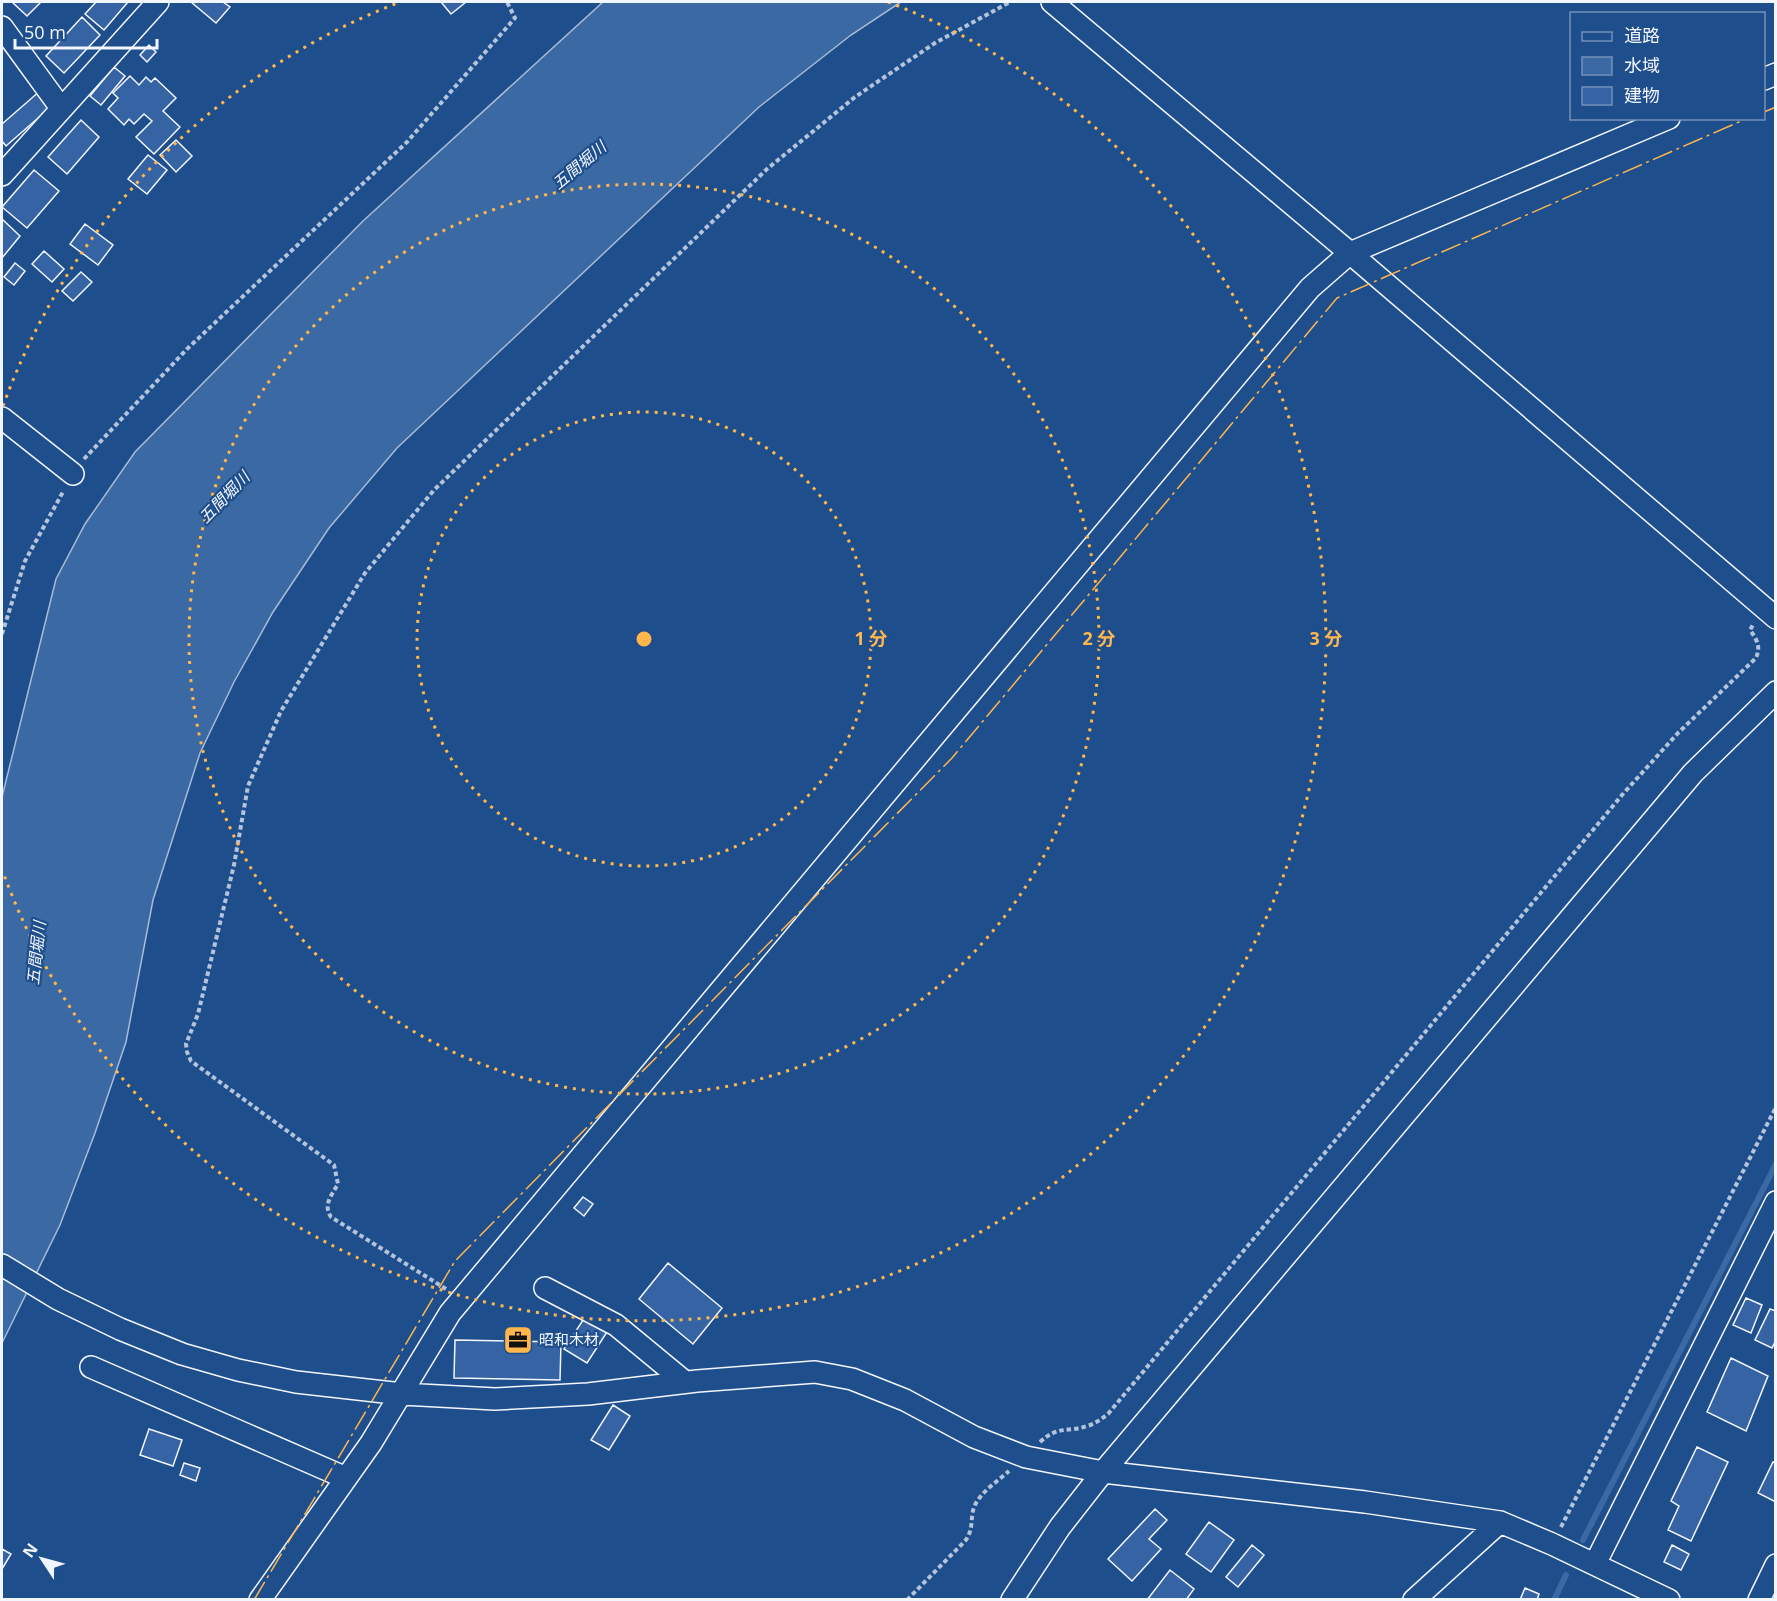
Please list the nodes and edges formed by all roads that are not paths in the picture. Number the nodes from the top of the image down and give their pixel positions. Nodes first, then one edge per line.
1 (158, 2) edge
2 (1052, 2) edge
3 (2, 27) edge
4 (61, 108) junction
5 (1664, 120) edge
6 (2, 175) edge
7 (1350, 253) junction
8 (2, 418) edge
9 (72, 474) road end
10 (1770, 613) edge
11 (1776, 692) edge
12 (1776, 1202) edge
13 (2, 1265) edge
14 (544, 1288) dead end
15 (91, 1367) dead end
16 (685, 1382) junction
17 (402, 1394) junction
18 (1103, 1472) junction
19 (346, 1478) junction
20 (1500, 1522) junction
21 (1594, 1564) junction
22 (1776, 1566) edge
23 (260, 1599) edge
24 (1012, 1599) edge
25 (1414, 1599) edge
26 (1669, 1599) edge
27 (1759, 1599) edge

1 - 4 street
2 - 7 street
3 - 4 street
4 - 6 street
5 - 7 street
7 - 10 street
7 - 17 street
8 - 9 street
11 - 18 street
12 - 21 street
13 - 17 street
14 - 16 street
15 - 19 street
16 - 17 street
16 - 18 street
17 - 19 street
18 - 20 street
18 - 24 street
19 - 23 street
20 - 21 street
20 - 25 street
21 - 26 street
22 - 27 street

